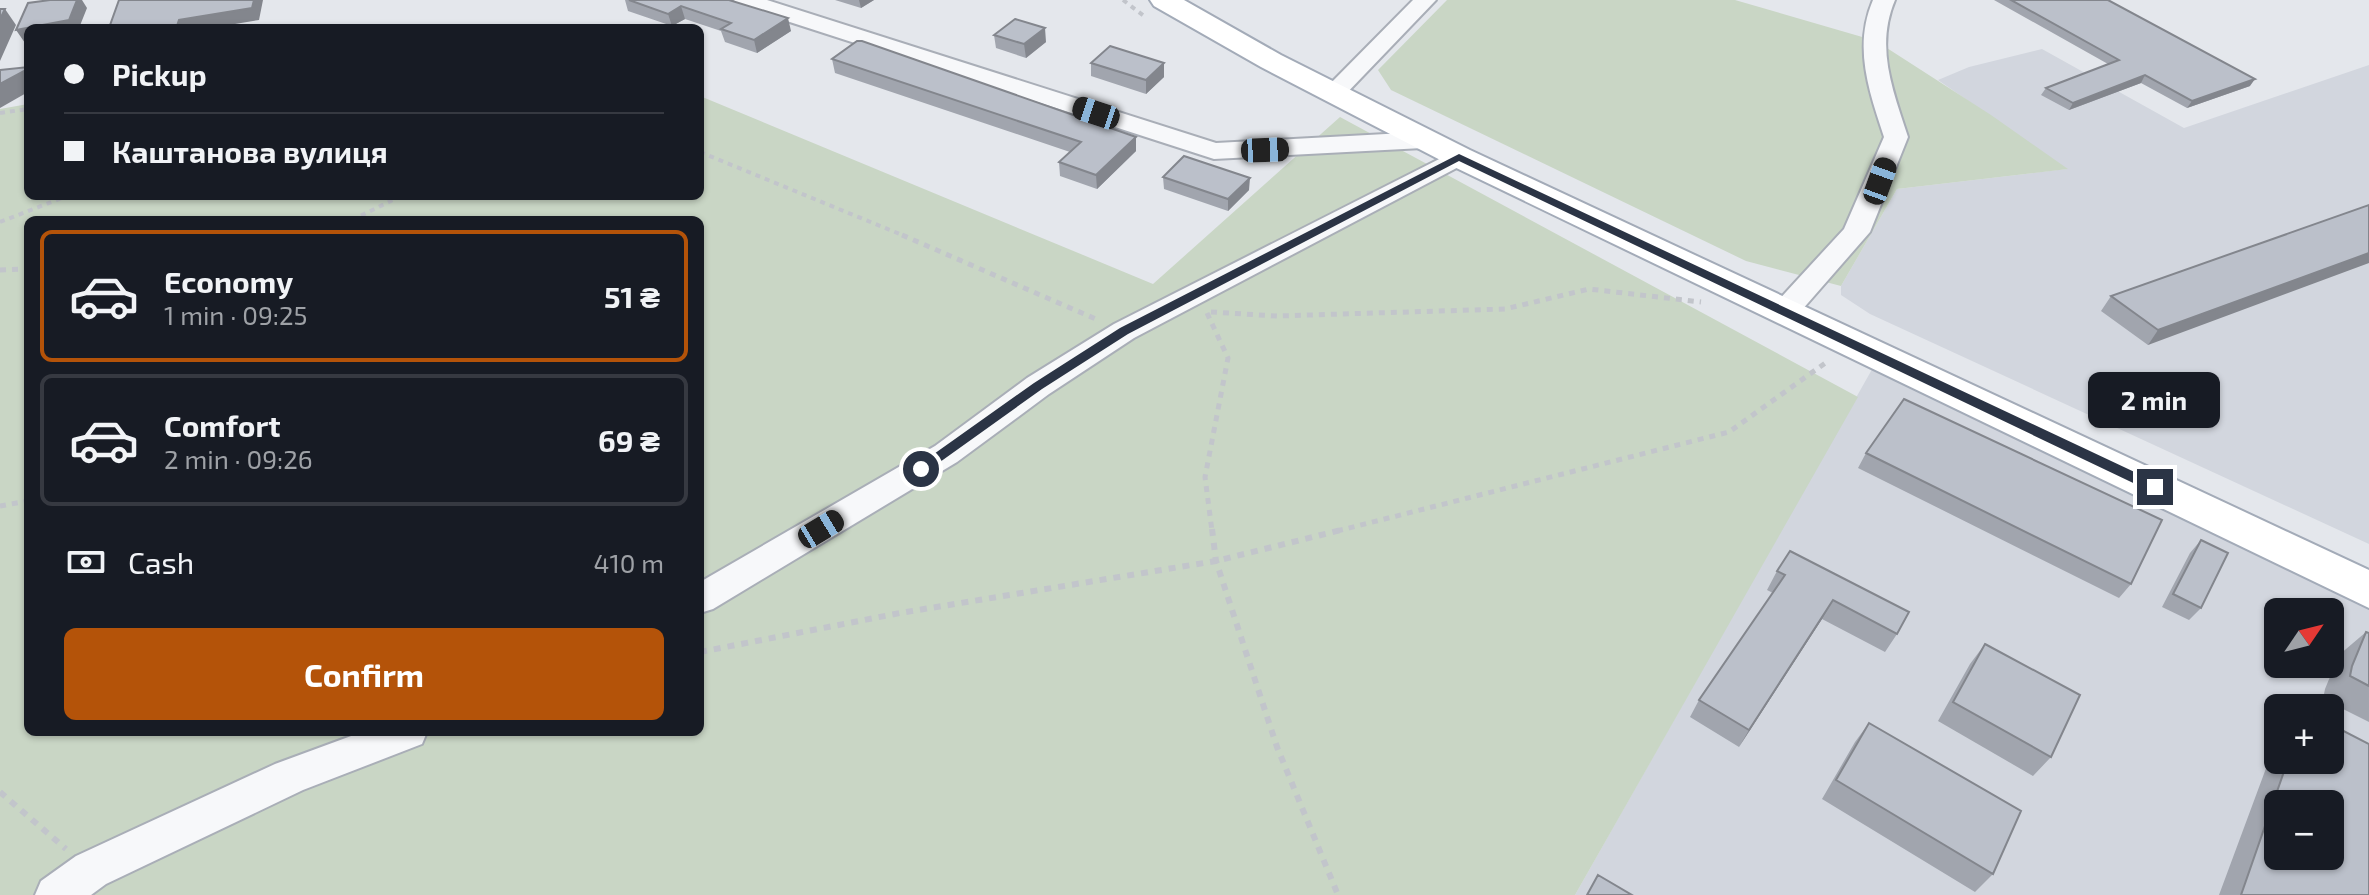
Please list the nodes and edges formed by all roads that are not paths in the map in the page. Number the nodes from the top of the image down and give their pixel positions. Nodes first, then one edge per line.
1 (745, 0) edge
2 (1164, 0) edge
3 (1425, 0) edge
4 (1884, 0) edge
5 (1333, 94) junction
6 (1423, 140) junction
7 (1459, 157) junction
8 (1784, 312) junction
9 (2369, 590) edge
10 (704, 597) edge
11 (397, 736) edge
12 (56, 895) edge

1 - 6 street
2 - 5 main road
3 - 5 street
4 - 8 street
5 - 6 main road
6 - 7 main road
7 - 8 main road
7 - 10 street
8 - 9 main road
11 - 12 street

